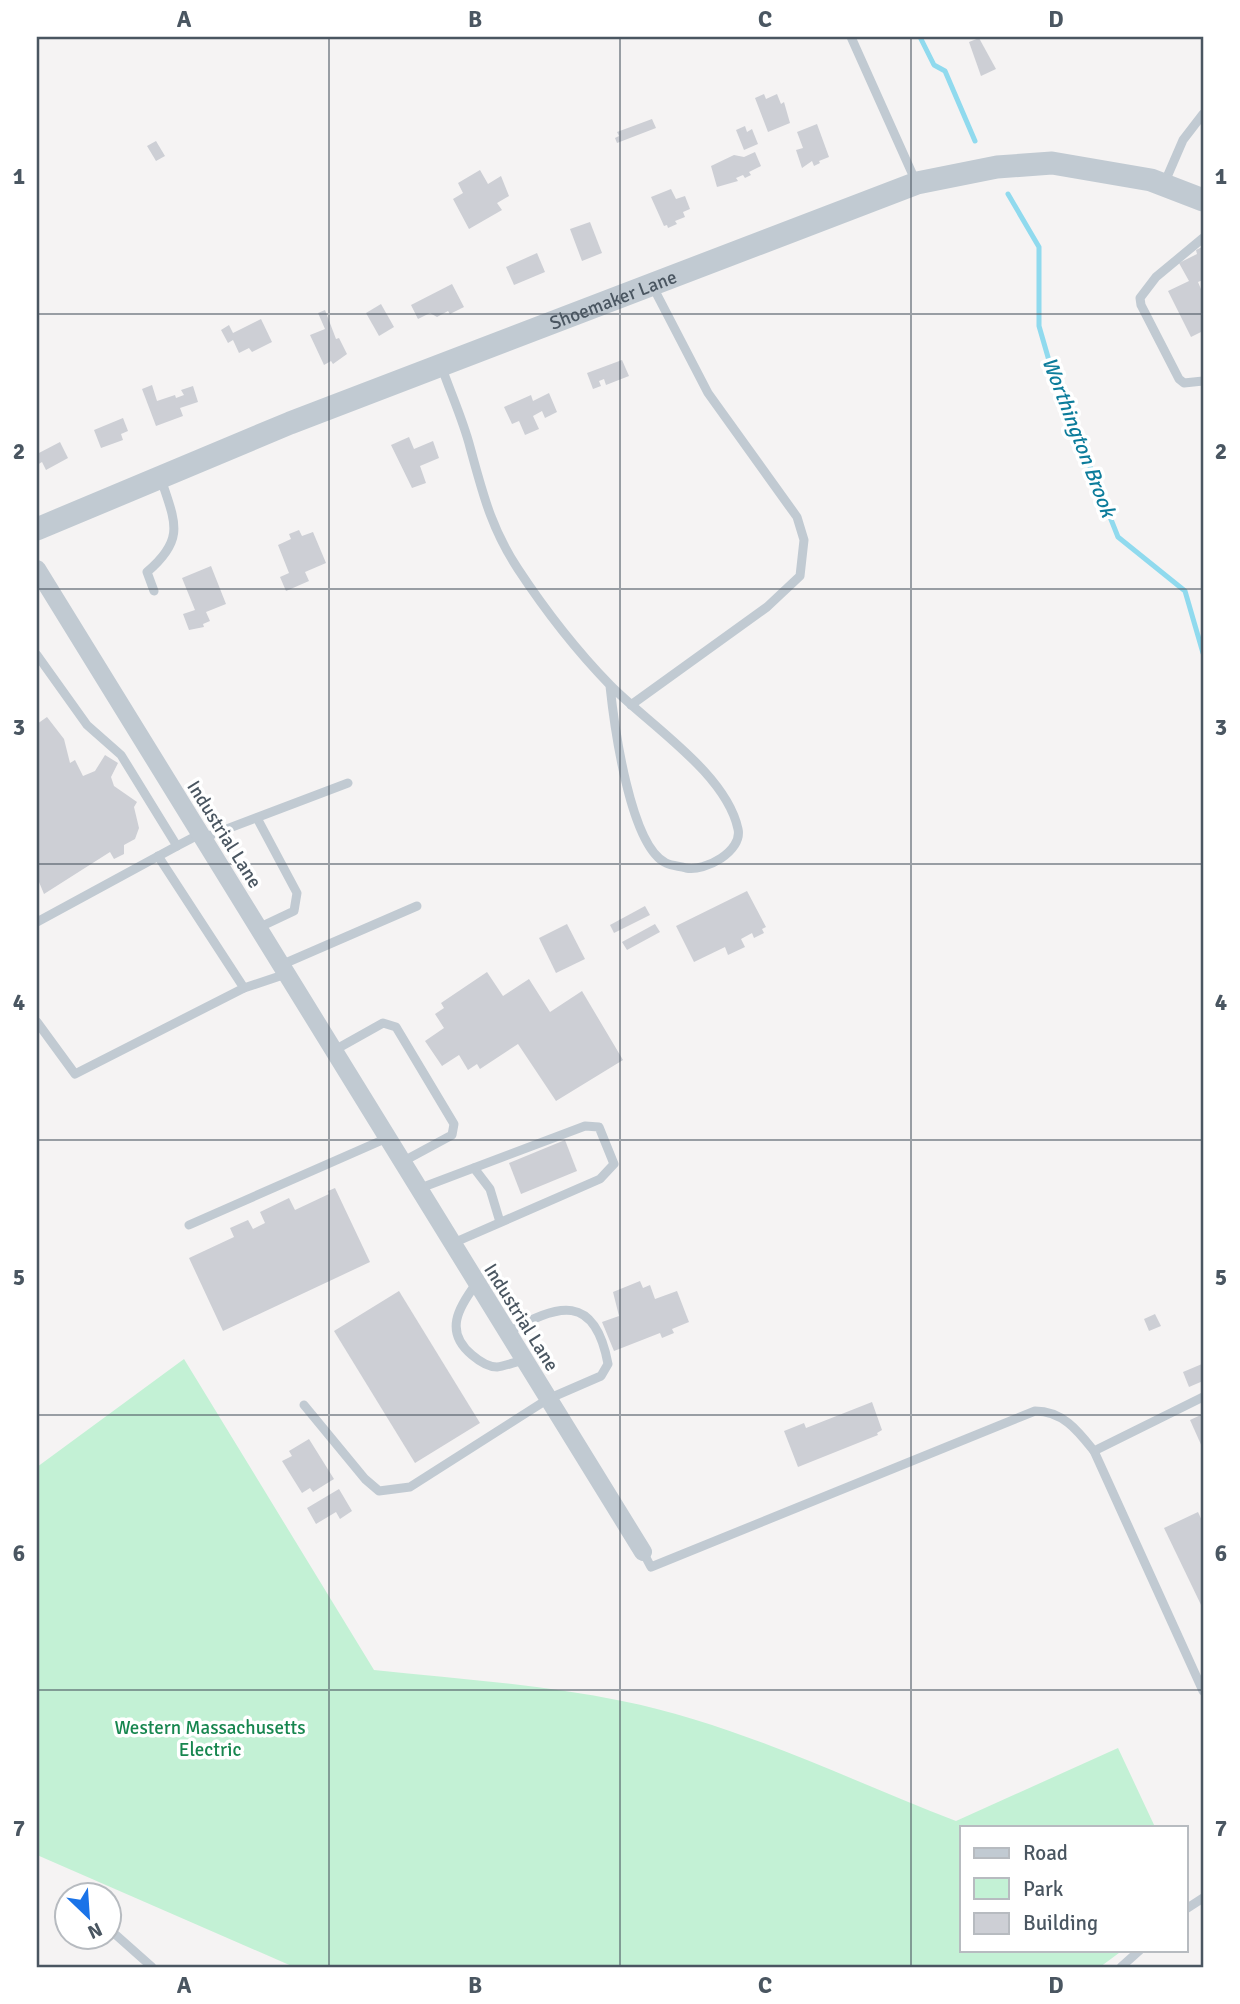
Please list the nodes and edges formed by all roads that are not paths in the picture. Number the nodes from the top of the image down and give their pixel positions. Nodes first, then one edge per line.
1 (850, 37) edge
2 (1203, 114) edge
3 (917, 183) junction
4 (1164, 184) junction
5 (1203, 200) edge
6 (1203, 238) edge
7 (652, 285) junction
8 (441, 366) junction
9 (1203, 381) edge
10 (160, 477) junction
11 (37, 529) edge
12 (37, 569) edge
13 (154, 591) dead end
14 (37, 655) edge
15 (610, 686) junction
16 (631, 705) junction
17 (348, 783) dead end
18 (257, 818) junction
19 (202, 836) junction
20 (177, 846) junction
21 (158, 856) junction
22 (418, 906) dead end
23 (37, 922) edge
24 (258, 928) junction
25 (283, 969) junction
26 (244, 988) junction
27 (37, 1022) edge
28 (334, 1051) junction
29 (387, 1138) junction
30 (402, 1162) junction
31 (474, 1168) junction
32 (418, 1189) junction
33 (500, 1222) junction
34 (189, 1225) dead end
35 (452, 1244) junction
36 (476, 1284) junction
37 (507, 1333) junction
38 (524, 1360) junction
39 (1203, 1397) edge
40 (548, 1399) junction
41 (304, 1405) dead end
42 (1094, 1451) junction
43 (643, 1552) joint
44 (1203, 1691) edge
45 (1203, 1898) edge
46 (1188, 1908) edge
47 (122, 1940) edge
48 (1138, 1952) edge
49 (152, 1967) edge
50 (1121, 1967) edge

1 - 3 lane
2 - 4 lane
3 - 4 street, Shoemaker Lane
3 - 7 street, Shoemaker Lane
4 - 5 street, Shoemaker Lane
6 - 9 lane
7 - 8 street, Shoemaker Lane
7 - 16 lane
8 - 10 street, Shoemaker Lane
8 - 15 lane
10 - 11 street, Shoemaker Lane
10 - 13 lane
12 - 19 street, Industrial Lane
14 - 20 lane
15 - 16 lane
15 - 16 lane
17 - 18 lane
18 - 19 lane
18 - 24 lane
19 - 20 lane
19 - 24 street, Industrial Lane
20 - 21 lane
21 - 23 lane
21 - 26 lane
22 - 25 lane
24 - 25 street, Industrial Lane
25 - 26 lane
25 - 28 street, Industrial Lane
26 - 27 lane
28 - 29 street, Industrial Lane
28 - 30 lane
29 - 30 street, Industrial Lane
29 - 34 lane
30 - 32 street, Industrial Lane
31 - 32 lane
31 - 33 lane
31 - 33 lane
32 - 35 street, Industrial Lane
33 - 35 lane
35 - 36 street, Industrial Lane
36 - 37 street, Industrial Lane
36 - 38 lane
37 - 38 street, Industrial Lane
37 - 40 lane
38 - 40 street, Industrial Lane
39 - 42 lane
40 - 41 lane
40 - 43 street, Industrial Lane
42 - 43 lane, Industrial Lane
42 - 44 lane
45 - 46 lane
47 - 49 lane
48 - 50 lane

